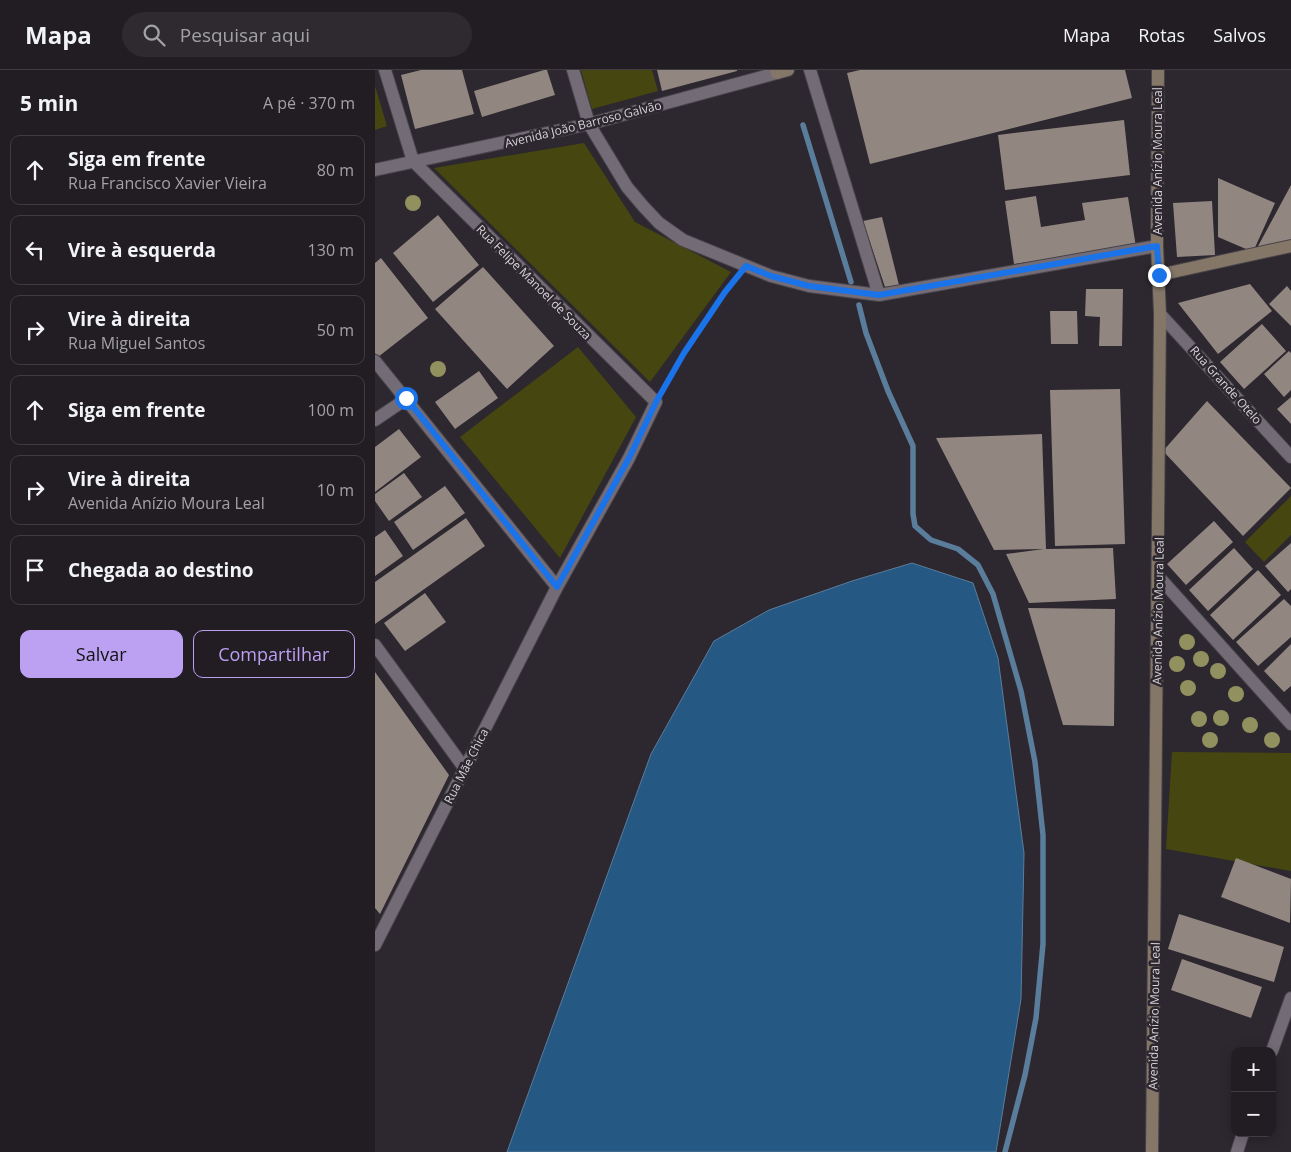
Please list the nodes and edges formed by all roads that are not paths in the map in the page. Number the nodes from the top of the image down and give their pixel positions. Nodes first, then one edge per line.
1 (385, 70) edge
2 (573, 70) edge
3 (809, 70) edge
4 (1158, 70) edge
5 (780, 71) edge
6 (589, 124) junction
7 (413, 161) junction
8 (375, 170) edge
9 (1157, 246) junction
10 (1291, 246) edge
11 (1159, 275) junction
12 (879, 295) junction
13 (1160, 314) junction
14 (375, 361) edge
15 (406, 398) junction
16 (656, 402) joint
17 (375, 420) edge
18 (1291, 456) edge
19 (1158, 576) junction
20 (557, 587) junction
21 (375, 645) edge
22 (1291, 724) edge
23 (465, 769) junction
24 (375, 945) edge
25 (1291, 998) edge
26 (1273, 1047) edge
27 (1242, 1137) edge
28 (1152, 1152) edge
29 (1237, 1152) edge

1 - 7 street
2 - 6 street
3 - 12 street
4 - 9 street, Avenida Anízio Moura Leal
5 - 6 street, Avenida João Barroso Galvão
6 - 7 street, Avenida João Barroso Galvão
6 - 12 street
7 - 8 street, Avenida João Barroso Galvão
7 - 16 street, Rua Felipe Manoel de Souza
9 - 11 street, Avenida Anízio Moura Leal
9 - 12 street
10 - 11 street
11 - 13 street, Avenida Anízio Moura Leal
13 - 18 street, Rua Grande Otelo
13 - 19 street, Avenida Anízio Moura Leal
14 - 15 street
15 - 17 street
15 - 20 street
16 - 20 street, Rua Mãe Chica
19 - 22 street
19 - 28 street, Avenida Anízio Moura Leal
20 - 23 street, Rua Mãe Chica
21 - 23 street
23 - 24 street, Rua Mãe Chica
25 - 26 street
27 - 29 street

